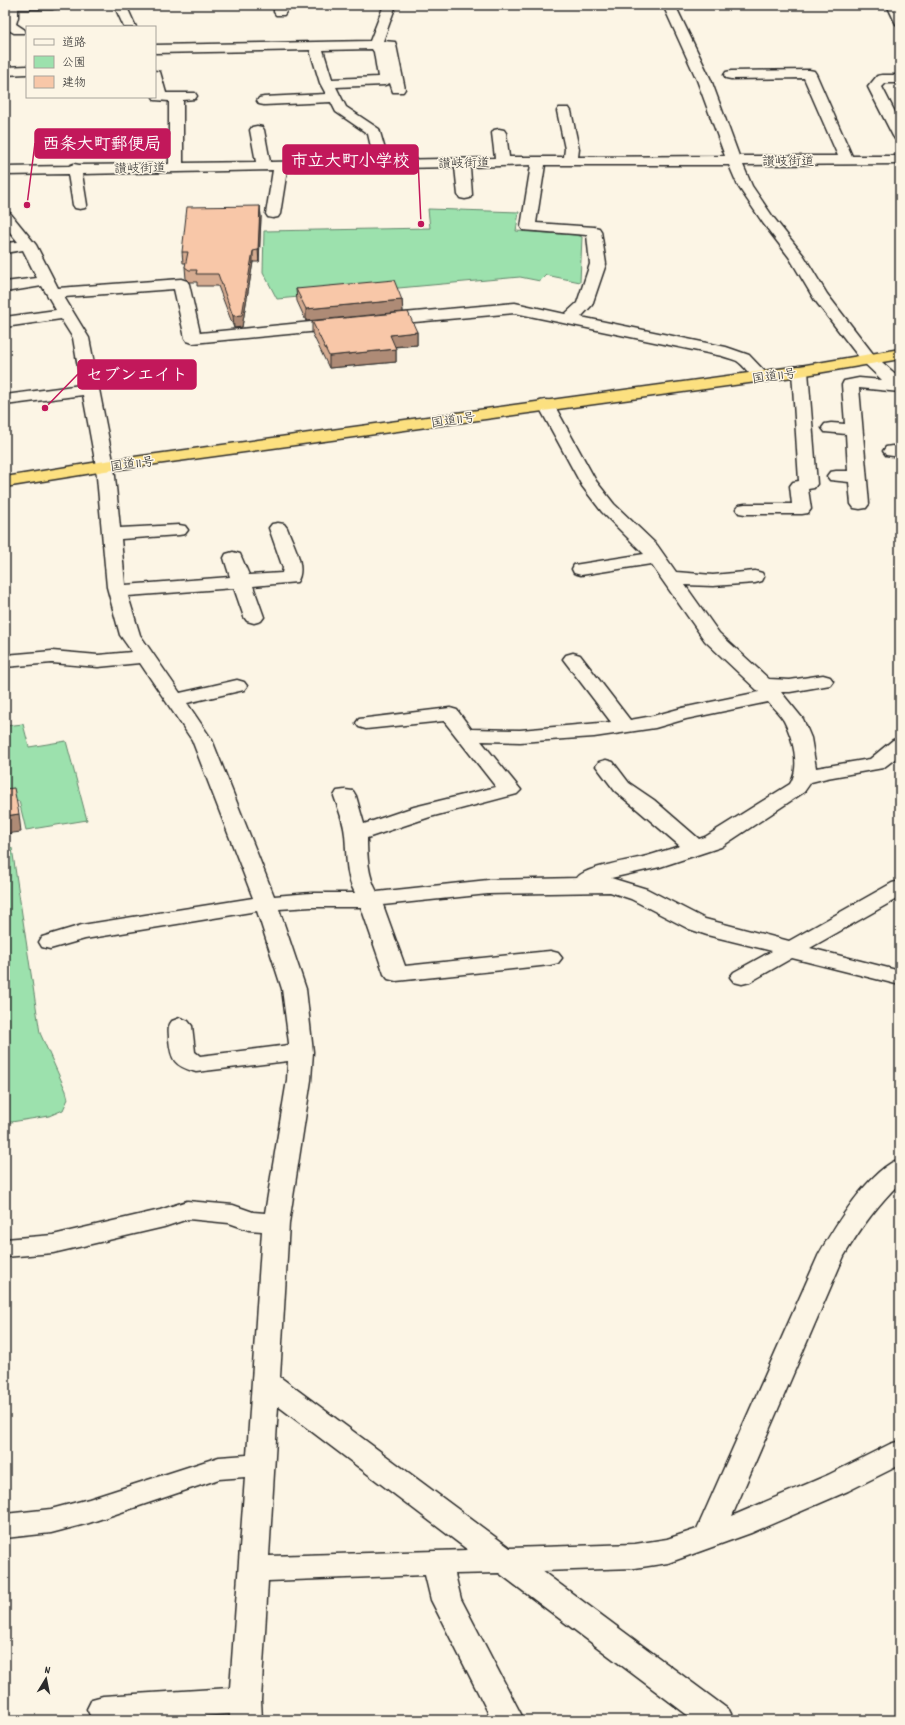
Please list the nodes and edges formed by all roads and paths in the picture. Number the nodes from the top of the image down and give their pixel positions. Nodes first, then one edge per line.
1 (52, 5) edge
2 (120, 5) edge
3 (390, 5) edge
4 (669, 5) edge
5 (893, 5) edge
6 (8, 6) edge
7 (900, 21) edge
8 (130, 26) edge
9 (19, 30) dead end
10 (282, 34) dead end
11 (375, 45) junction
12 (315, 46) junction
13 (281, 47) junction
14 (156, 49) edge
15 (26, 70) edge
16 (5, 71) edge
17 (731, 75) dead end
18 (900, 79) edge
19 (156, 80) edge
20 (327, 83) junction
21 (398, 89) dead end
22 (190, 96) dead end
23 (176, 97) junction
24 (336, 98) junction
25 (264, 101) dead end
26 (564, 111) dead end
27 (257, 130) dead end
28 (499, 133) dead end
29 (900, 136) edge
30 (847, 160) junction
31 (900, 160) edge
32 (539, 161) junction
33 (570, 161) junction
34 (734, 161) junction
35 (462, 162) junction
36 (503, 162) junction
37 (382, 164) junction
38 (264, 165) junction
39 (281, 165) junction
40 (176, 167) junction
41 (74, 168) junction
42 (5, 171) edge
43 (465, 195) dead end
44 (80, 205) dead end
45 (273, 214) dead end
46 (5, 216) edge
47 (28, 246) junction
48 (5, 248) edge
49 (5, 287) edge
50 (50, 287) junction
51 (67, 313) junction
52 (570, 319) junction
53 (5, 322) edge
54 (900, 354) edge
55 (868, 358) junction
56 (800, 371) junction
57 (762, 377) junction
58 (899, 386) edge
59 (90, 389) junction
60 (5, 400) edge
61 (546, 405) junction
62 (831, 428) dead end
63 (853, 430) junction
64 (105, 466) junction
65 (836, 476) dead end
66 (857, 476) junction
67 (5, 479) edge
68 (860, 504) dead end
69 (745, 509) dead end
70 (278, 528) dead end
71 (179, 530) dead end
72 (111, 534) junction
73 (233, 558) dead end
74 (656, 558) junction
75 (581, 569) dead end
76 (670, 577) junction
77 (755, 577) dead end
78 (240, 581) junction
79 (117, 591) junction
80 (254, 617) dead end
81 (145, 658) junction
82 (573, 659) dead end
83 (5, 661) edge
84 (823, 681) dead end
85 (237, 686) dead end
86 (768, 690) junction
87 (175, 700) junction
88 (366, 723) dead end
89 (624, 726) junction
90 (465, 735) junction
91 (900, 744) edge
92 (606, 766) dead end
93 (804, 778) junction
94 (345, 796) dead end
95 (356, 834) junction
96 (696, 848) junction
97 (578, 885) junction
98 (900, 888) edge
99 (370, 900) junction
100 (266, 903) junction
101 (50, 942) dead end
102 (791, 950) junction
103 (550, 958) dead end
104 (742, 977) dead end
105 (900, 978) edge
106 (180, 1026) dead end
107 (301, 1052) junction
108 (900, 1168) edge
109 (276, 1223) junction
110 (5, 1248) edge
111 (266, 1381) junction
112 (900, 1452) edge
113 (260, 1464) junction
114 (5, 1526) edge
115 (708, 1537) junction
116 (504, 1560) junction
117 (437, 1562) junction
118 (254, 1569) junction
119 (103, 1709) dead end
120 (246, 1710) edge
121 (508, 1720) edge
122 (718, 1720) edge

1 - 6 street
2 - 8 street
3 - 11 street
4 - 34 street
5 - 7 street
6 - 9 street
10 - 13 street
11 - 12 street
11 - 20 street
11 - 21 street
12 - 13 street
12 - 20 street
13 - 14 street
15 - 16 street
17 - 30 street
18 - 29 street
19 - 23 street
20 - 24 street
22 - 23 street
23 - 40 street
24 - 25 street
24 - 37 street
26 - 33 street
27 - 38 street
28 - 36 street
30 - 31 street, 讃岐街道
30 - 34 street, 讃岐街道
32 - 33 street, 讃岐街道
32 - 36 street, 讃岐街道
32 - 52 street
33 - 34 street, 讃岐街道
34 - 55 street
35 - 36 street, 讃岐街道
35 - 37 street, 讃岐街道
35 - 43 street
37 - 39 street, 讃岐街道
38 - 39 street, 讃岐街道
38 - 40 street, 讃岐街道
39 - 45 street
40 - 41 street, 讃岐街道
41 - 42 street, 讃岐街道
41 - 44 street
46 - 47 street
47 - 48 street
47 - 50 street
49 - 50 street
50 - 51 street
50 - 52 street
51 - 53 street
51 - 59 street
52 - 57 street
54 - 55 highway, 国道11号
55 - 56 highway, 国道11号
55 - 58 street
56 - 57 highway, 国道11号
56 - 69 street
57 - 61 highway, 国道11号
58 - 63 street
59 - 60 street
59 - 64 street
61 - 64 highway, 国道11号
61 - 74 street
62 - 63 street
63 - 66 street
64 - 67 highway, 国道11号
64 - 72 street
65 - 66 street
66 - 68 street
70 - 78 street
71 - 72 street
72 - 79 street
73 - 78 street
74 - 75 street
74 - 76 street
76 - 77 street
76 - 86 street
78 - 79 street
78 - 80 street
79 - 81 street
81 - 83 street
81 - 87 street
82 - 89 street
84 - 86 street
85 - 87 street
86 - 89 street
86 - 93 street
87 - 100 street
88 - 90 street
89 - 90 street
90 - 95 street
91 - 93 street
92 - 96 street
93 - 96 street
94 - 95 street
95 - 99 street
96 - 97 street
97 - 99 street
97 - 102 street
98 - 102 street
99 - 100 street
99 - 103 street
100 - 101 street
100 - 107 street
102 - 104 street
102 - 105 street
106 - 107 street
107 - 109 street
108 - 115 street
109 - 110 street
109 - 111 street
111 - 113 street
111 - 116 street
112 - 115 street
113 - 114 street
113 - 118 street
115 - 116 street
116 - 117 street
116 - 122 street
117 - 118 street
117 - 121 street
118 - 120 street
119 - 120 street

